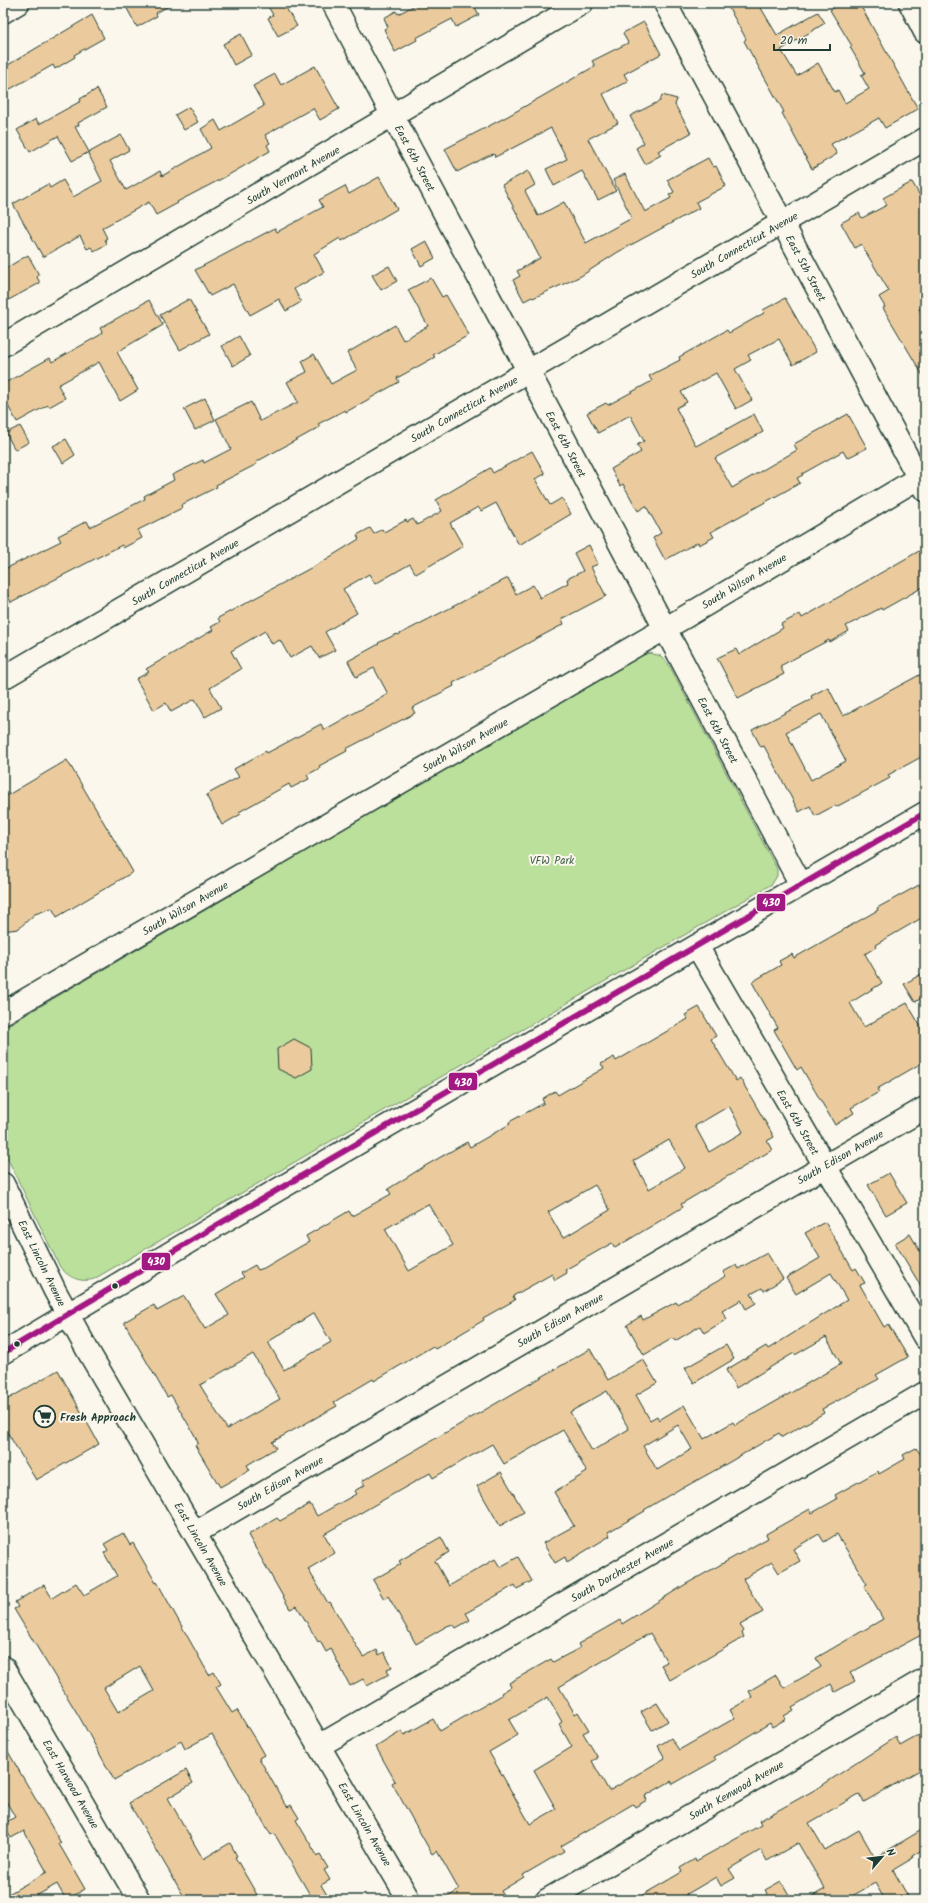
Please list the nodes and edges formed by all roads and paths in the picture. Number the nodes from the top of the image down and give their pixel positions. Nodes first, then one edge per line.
1 (18, 3) edge
2 (333, 3) edge
3 (582, 3) edge
4 (665, 3) edge
5 (910, 3) edge
6 (3, 12) edge
7 (925, 32) edge
8 (392, 115) junction
9 (925, 138) edge
10 (781, 222) junction
11 (3, 345) edge
12 (528, 372) junction
13 (923, 480) edge
14 (664, 628) junction
15 (3, 678) edge
16 (925, 813) edge
17 (801, 885) junction
18 (697, 946) junction
19 (3, 1013) edge
20 (925, 1108) edge
21 (824, 1166) junction
22 (3, 1184) edge
23 (68, 1315) junction
24 (925, 1338) edge
25 (3, 1353) edge
26 (925, 1393) edge
27 (195, 1533) junction
28 (3, 1667) edge
29 (925, 1679) edge
30 (319, 1746) junction
31 (139, 1900) edge
32 (409, 1900) edge
33 (547, 1900) edge

1 - 6 street
2 - 8 street, East 6th Street
3 - 8 street, South Vermont Avenue
4 - 10 street, East 5th Street
5 - 7 street
8 - 11 street, South Vermont Avenue
8 - 12 street, East 6th Street
9 - 10 street, South Connecticut Avenue
10 - 12 street, South Connecticut Avenue
10 - 13 street, East 5th Street
12 - 14 street, East 6th Street
12 - 15 street, South Connecticut Avenue
13 - 14 street, South Wilson Avenue
14 - 17 street, East 6th Street
14 - 19 street, South Wilson Avenue
16 - 17 street
17 - 18 street
18 - 21 street, East 6th Street
18 - 23 street
20 - 21 street, South Edison Avenue
21 - 24 street, East 6th Street
21 - 27 street, South Edison Avenue
22 - 23 street, East Lincoln Avenue
23 - 25 street
23 - 27 street, East Lincoln Avenue
26 - 30 street, South Dorchester Avenue
27 - 30 street, East Lincoln Avenue
28 - 31 street, East Harwood Avenue
29 - 33 street, South Kenwood Avenue
30 - 32 street, East Lincoln Avenue

